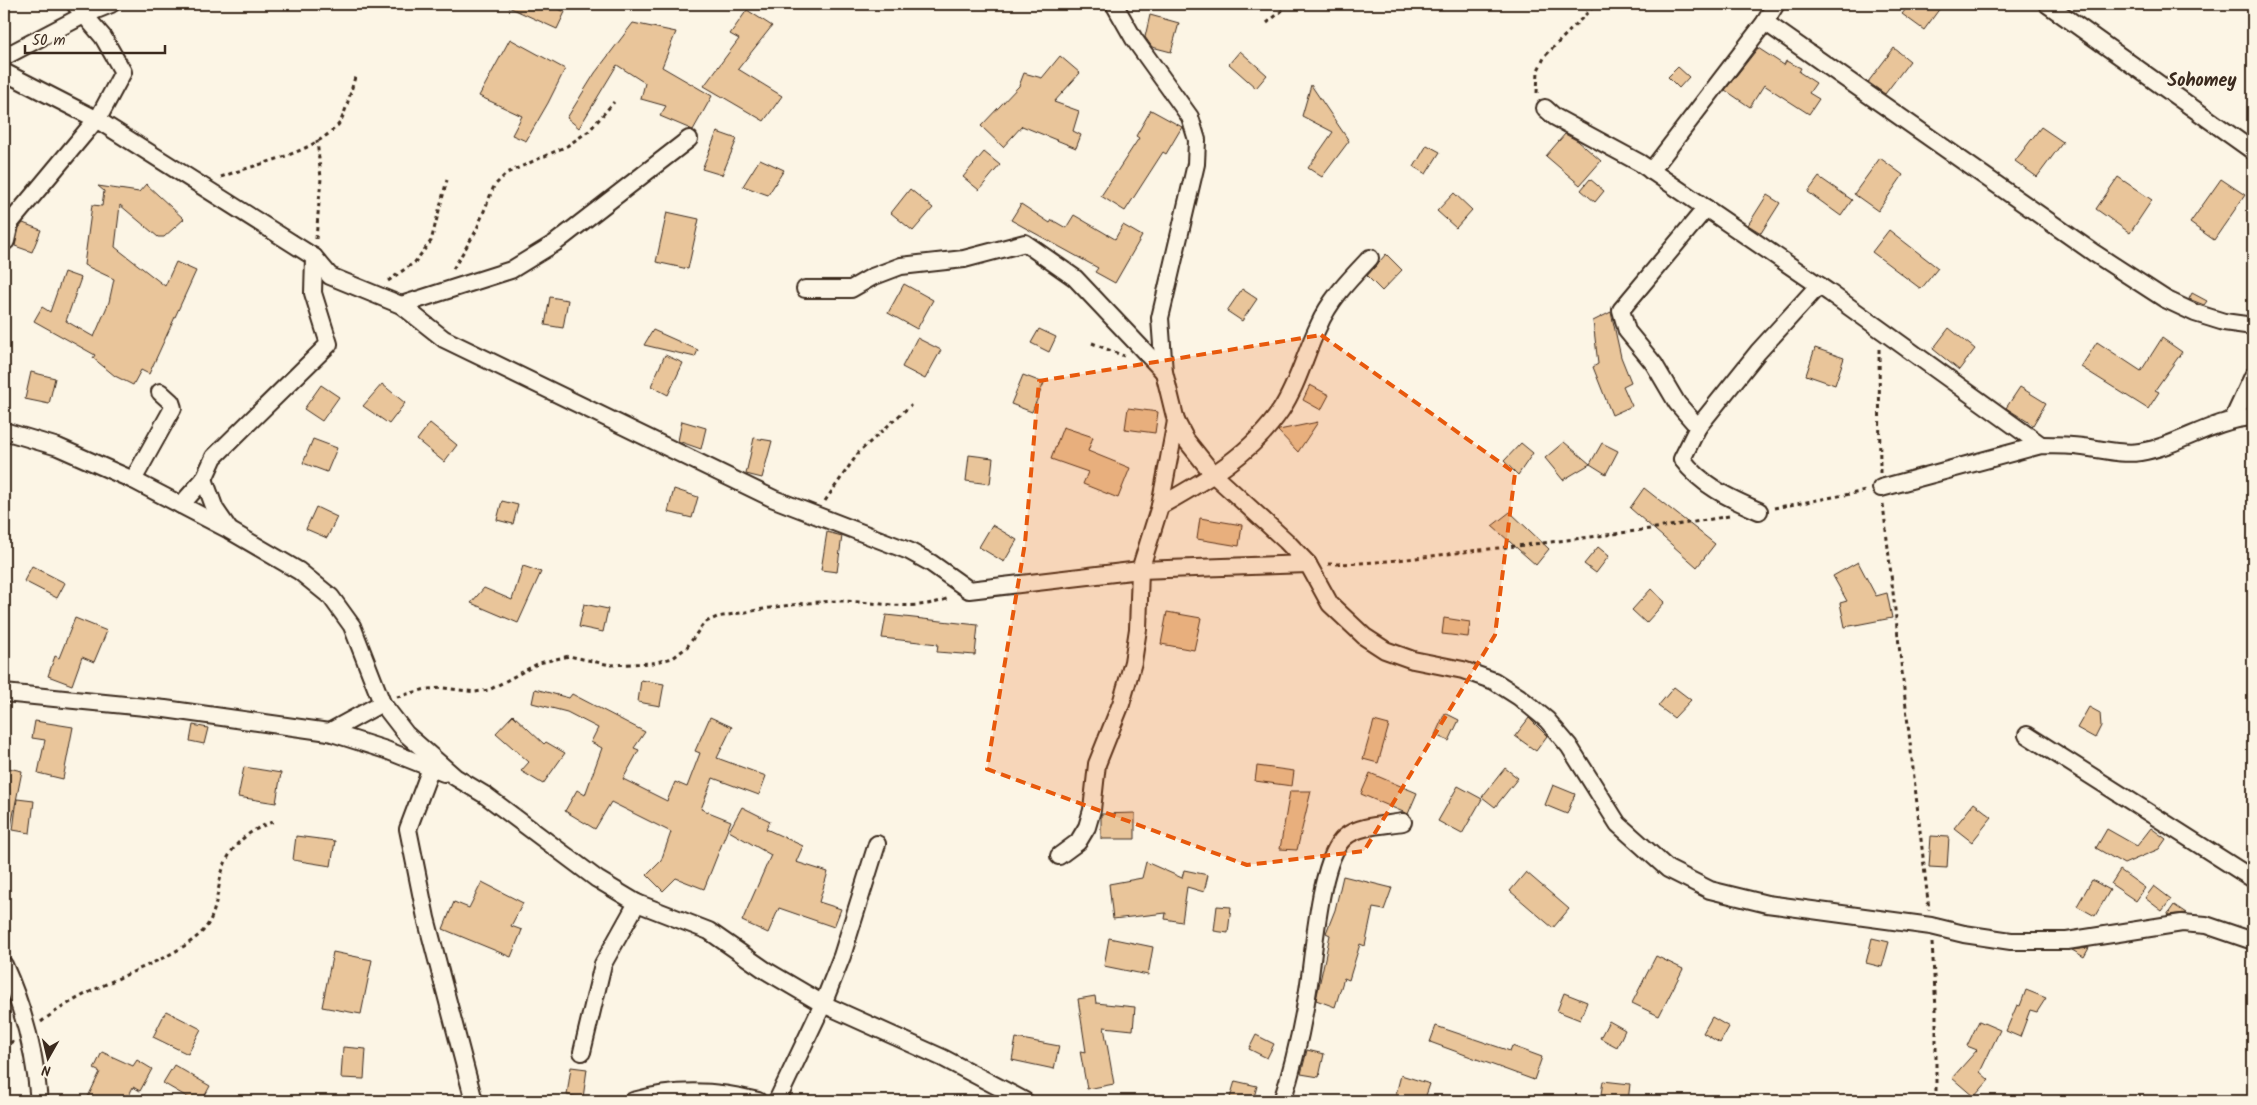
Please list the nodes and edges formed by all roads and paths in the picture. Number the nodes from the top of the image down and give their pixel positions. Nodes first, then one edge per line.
1 (111, 4) edge
2 (1114, 4) edge
3 (1290, 4) edge
4 (1596, 4) edge
5 (1776, 4) edge
6 (2047, 4) edge
7 (79, 9) edge
8 (1765, 22) junction
9 (1268, 23) dead end
10 (4, 57) edge
11 (4, 72) edge
12 (356, 74) dead end
13 (614, 102) dead end
14 (1545, 108) joint
15 (96, 119) junction
16 (689, 139) dead end
17 (317, 140) junction
18 (2253, 151) edge
19 (1651, 171) junction
20 (447, 180) dead end
21 (202, 185) junction
22 (1706, 208) junction
23 (6, 241) dead end
24 (314, 257) junction
25 (1370, 258) dead end
26 (1819, 285) junction
27 (805, 290) dead end
28 (373, 292) junction
29 (435, 294) junction
30 (401, 305) junction
31 (2253, 326) edge
32 (1880, 328) junction
33 (1164, 372) junction
34 (2253, 376) edge
35 (160, 392) dead end
36 (911, 405) dead end
37 (2253, 417) edge
38 (2233, 419) junction
39 (1176, 421) junction
40 (1698, 427) junction
41 (4, 431) edge
42 (2040, 445) junction
43 (1213, 474) junction
44 (204, 479) junction
45 (133, 480) junction
46 (1881, 488) junction
47 (181, 505) junction
48 (1160, 506) junction
49 (1759, 511) joint
50 (814, 516) junction
51 (1730, 516) dead end
52 (229, 530) junction
53 (1308, 564) junction
54 (1140, 570) junction
55 (934, 604) dead end
56 (4, 693) edge
57 (382, 703) junction
58 (329, 732) junction
59 (2027, 735) dead end
60 (431, 768) junction
61 (455, 777) junction
62 (275, 821) dead end
63 (1403, 822) dead end
64 (877, 844) dead end
65 (1059, 856) dead end
66 (2253, 880) edge
67 (637, 903) junction
68 (1931, 926) junction
69 (2253, 941) edge
70 (4, 965) edge
71 (823, 1004) junction
72 (29, 1031) junction
73 (582, 1052) dead end
74 (39, 1101) edge
75 (474, 1101) edge
76 (633, 1101) edge
77 (758, 1101) edge
78 (777, 1101) edge
79 (1025, 1101) edge
80 (1282, 1101) edge
81 (1936, 1101) edge

1 - 7 street
2 - 33 street
3 - 9 path
4 - 14 path
5 - 8 street
6 - 18 street
7 - 10 street
7 - 15 street
8 - 19 street
8 - 31 street
11 - 15 street
12 - 17 path
13 - 29 path
14 - 19 street
15 - 21 street
15 - 23 street
16 - 29 street
17 - 21 path
17 - 24 path
19 - 22 street
20 - 28 path
21 - 24 street
22 - 26 street
22 - 40 street
24 - 28 street
24 - 44 street
25 - 43 street
26 - 32 street
26 - 40 street
27 - 33 street
28 - 30 street
29 - 30 street
30 - 50 street
32 - 42 street
32 - 46 path
33 - 39 street
34 - 38 street
35 - 45 street
36 - 50 path
37 - 38 street
38 - 42 street
39 - 43 street
39 - 48 street
40 - 49 street
41 - 45 street
42 - 46 street
43 - 48 street
43 - 53 street
44 - 47 street
44 - 52 street
45 - 47 street
46 - 49 path
46 - 68 path
47 - 52 street
48 - 54 street
50 - 54 street
51 - 53 path
52 - 57 street
53 - 54 street
53 - 68 street
54 - 65 street
55 - 57 path
56 - 58 street
57 - 58 street
57 - 61 street
58 - 60 street
59 - 66 street
60 - 61 street
60 - 75 street
61 - 67 street
62 - 72 path
63 - 80 street
64 - 71 street
67 - 71 street
67 - 73 street
68 - 69 street
68 - 81 path
70 - 72 street
71 - 78 street
71 - 79 street
72 - 74 street
76 - 77 street

